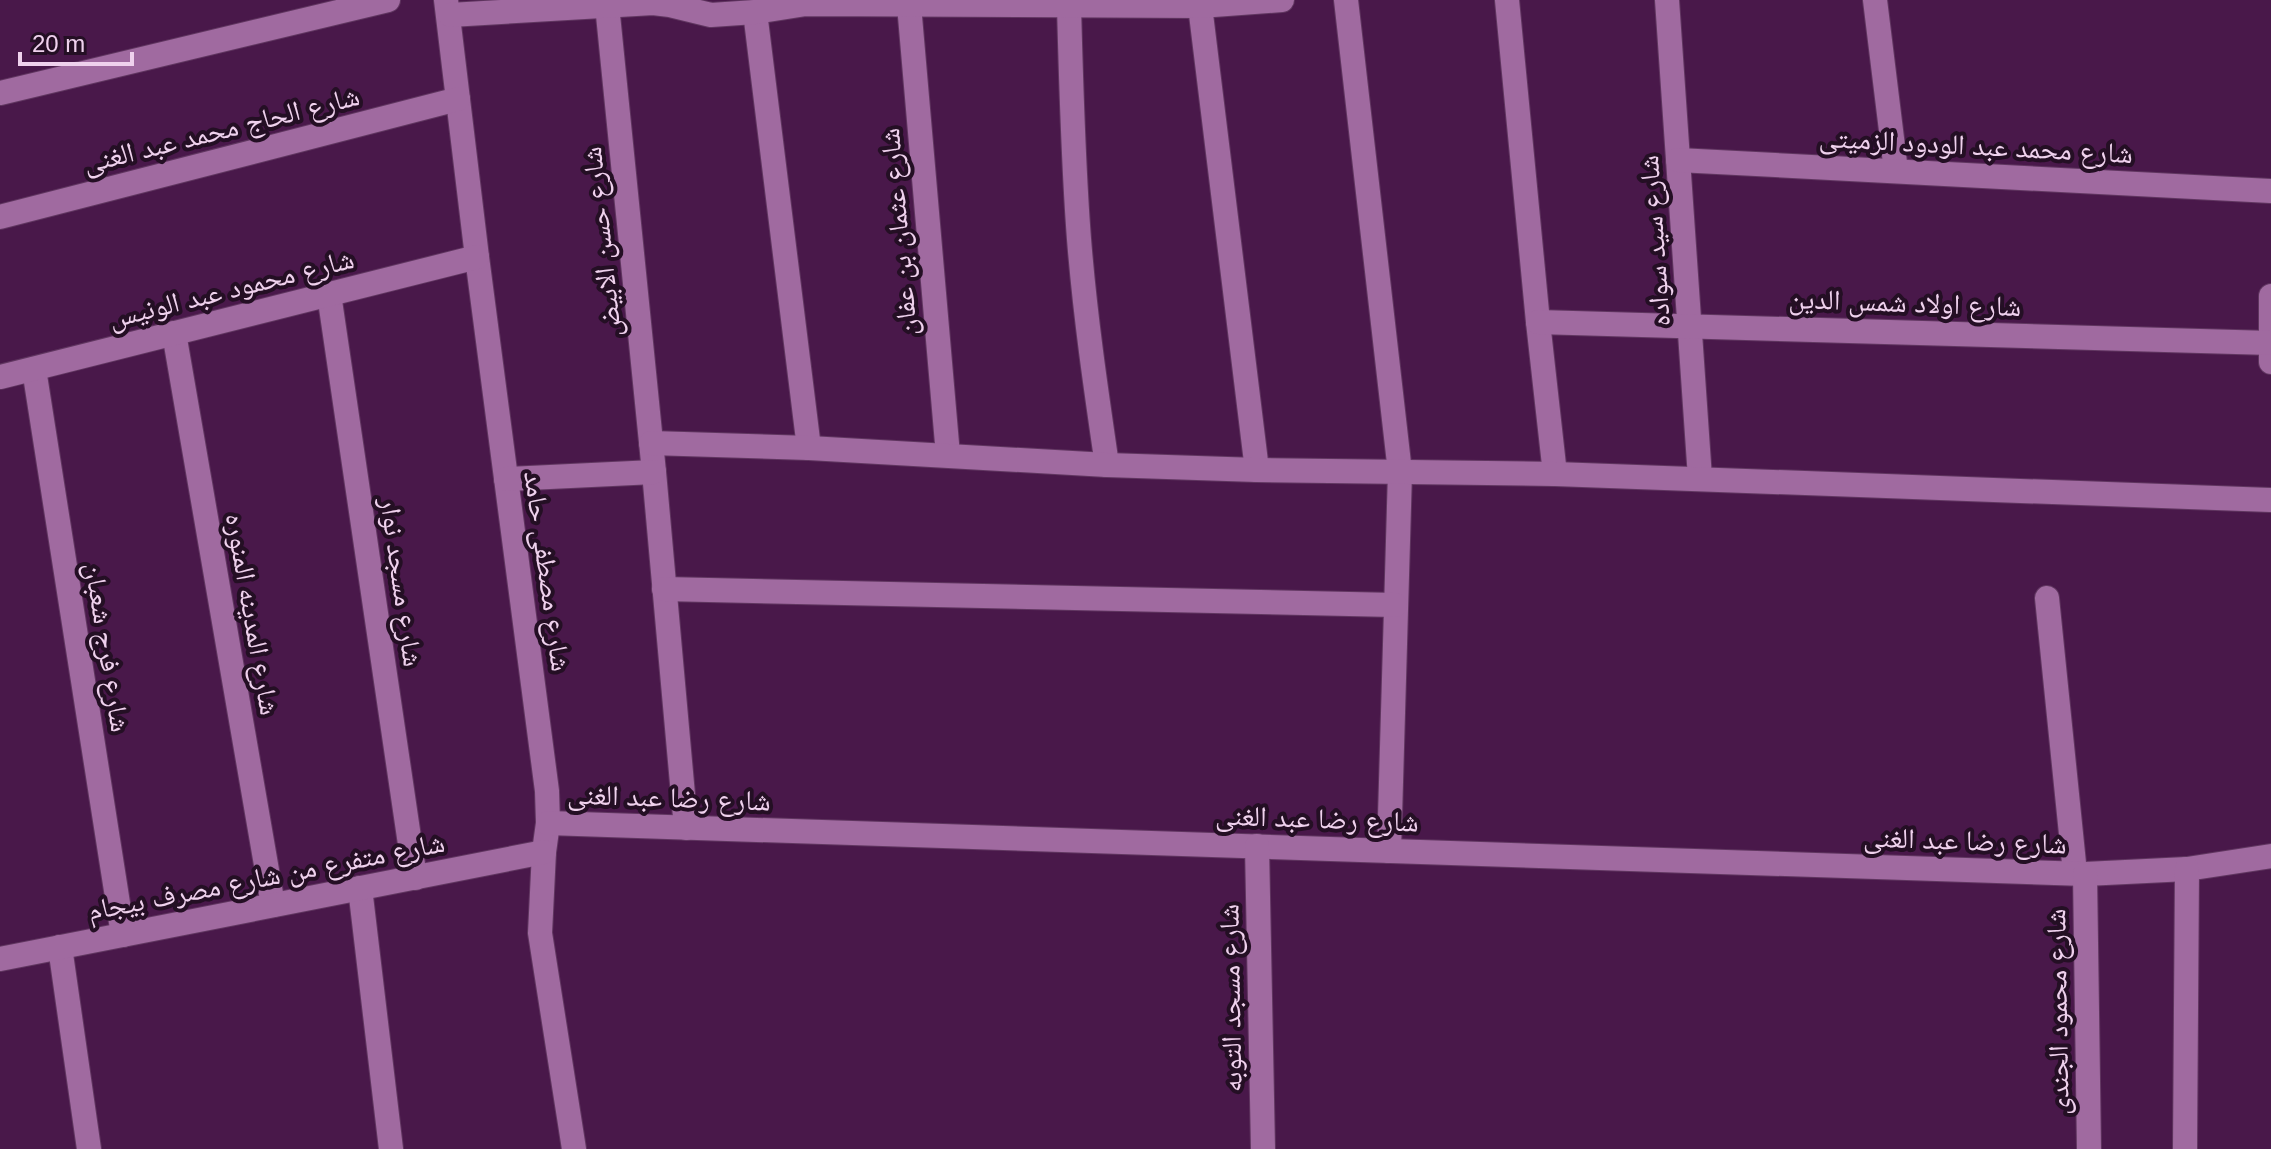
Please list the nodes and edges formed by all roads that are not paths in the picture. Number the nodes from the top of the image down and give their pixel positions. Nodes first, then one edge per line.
1 (388, 0) edge
2 (1282, 0) edge
3 (1346, 0) edge
4 (1507, 0) edge
5 (1667, 0) edge
6 (1875, 0) edge
7 (806, 2) edge
8 (618, 3) edge
9 (894, 3) edge
10 (1069, 6) junction
11 (1200, 6) junction
12 (448, 7) edge
13 (755, 12) junction
14 (0, 93) edge
15 (458, 99) junction
16 (1678, 160) junction
17 (1896, 171) junction
18 (2271, 191) edge
19 (0, 217) edge
20 (477, 257) junction
21 (329, 294) junction
22 (2271, 296) edge
23 (1538, 322) junction
24 (1690, 326) junction
25 (174, 333) junction
26 (2271, 349) edge
27 (34, 369) junction
28 (0, 377) edge
29 (651, 443) junction
30 (809, 448) junction
31 (948, 455) junction
32 (1107, 465) junction
33 (1257, 470) junction
34 (654, 472) junction
35 (1400, 472) junction
36 (1555, 474) junction
37 (1700, 478) junction
38 (506, 479) junction
39 (2271, 500) edge
40 (664, 589) junction
41 (2047, 598) dead end
42 (1395, 605) junction
43 (548, 823) junction
44 (686, 828) junction
45 (1257, 846) junction
46 (1389, 851) junction
47 (544, 852) junction
48 (2271, 856) edge
49 (2187, 869) junction
50 (2080, 874) junction
51 (415, 878) junction
52 (360, 888) junction
53 (273, 905) junction
54 (123, 935) junction
55 (60, 947) junction
56 (0, 959) edge
57 (89, 1149) edge
58 (391, 1149) edge
59 (574, 1149) edge
60 (1263, 1149) edge
61 (2089, 1149) edge
62 (2185, 1149) edge

1 - 14 street
2 - 11 street
3 - 35 street
4 - 23 street
5 - 16 street, شارع سيد سواده
6 - 17 street
7 - 9 street
7 - 13 street
8 - 12 street
8 - 13 street
8 - 29 street, شارع حسن الابيض
9 - 10 street
9 - 31 street, شارع عثمان بن عفان
10 - 11 street
10 - 32 street
11 - 33 street
12 - 15 street, شارع مصطفى حامد
13 - 30 street
15 - 19 street, شارع الحاج محمد عبد الغنى
15 - 20 street, شارع مصطفى حامد
16 - 17 street, شارع محمد عبد الودود الزميتى
16 - 24 street, شارع سيد سواده
17 - 18 street, شارع محمد عبد الودود الزميتى
20 - 21 street, شارع محمود عبد الونيس
20 - 38 street, شارع مصطفى حامد
21 - 25 street, شارع محمود عبد الونيس
21 - 51 street, شارع مسجد نوار
22 - 26 street
23 - 24 street, شارع اولاد شمس الدين
23 - 36 street
24 - 26 street, شارع اولاد شمس الدين
24 - 37 street, شارع سيد سواده
25 - 27 street, شارع محمود عبد الونيس
25 - 53 street, شارع المدينه المنوره
27 - 28 street, شارع محمود عبد الونيس
27 - 54 street, شارع فرج شعبان
29 - 30 street
29 - 34 street, شارع حسن الابيض
30 - 31 street
31 - 32 street
32 - 33 street
33 - 35 street
34 - 38 street
34 - 40 street, شارع حسن الابيض
35 - 36 street
35 - 42 street
36 - 37 street
37 - 39 street
38 - 43 street, شارع مصطفى حامد
40 - 42 street
40 - 44 street, شارع حسن الابيض
41 - 50 street, شارع محمود الجندى
42 - 46 street
43 - 44 street, شارع رضا عبد الغنى
43 - 47 street, شارع مصطفى حامد
44 - 45 street, شارع رضا عبد الغنى
45 - 46 street, شارع رضا عبد الغنى
45 - 60 street, شارع مسجد التوبه
46 - 50 street, شارع رضا عبد الغنى
47 - 51 street, شارع متفرع من شارع مصرف بيجام
47 - 59 street, شارع مصطفى حامد
48 - 49 street, شارع رضا عبد الغنى
49 - 50 street, شارع رضا عبد الغنى
49 - 62 street
50 - 61 street, شارع محمود الجندى
51 - 52 street, شارع متفرع من شارع مصرف بيجام
52 - 53 street, شارع متفرع من شارع مصرف بيجام
52 - 58 street
53 - 54 street, شارع متفرع من شارع مصرف بيجام
54 - 55 street, شارع متفرع من شارع مصرف بيجام
55 - 56 street, شارع متفرع من شارع مصرف بيجام
55 - 57 street

